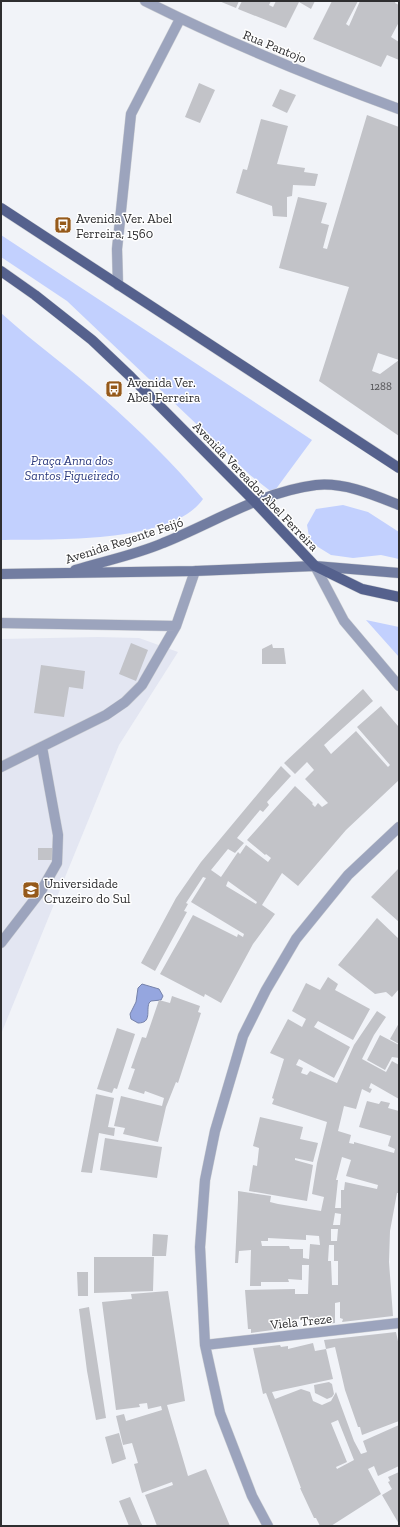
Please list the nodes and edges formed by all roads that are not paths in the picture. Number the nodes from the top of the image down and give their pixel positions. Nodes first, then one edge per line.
1 (145, 1) edge
2 (180, 19) junction
3 (399, 109) edge
4 (1, 208) edge
5 (1, 271) edge
6 (118, 285) junction
7 (399, 468) edge
8 (255, 502) junction
9 (399, 505) edge
10 (315, 566) junction
11 (195, 571) junction
12 (399, 573) edge
13 (1, 574) edge
14 (61, 574) junction
15 (399, 597) edge
16 (1, 623) edge
17 (176, 626) junction
18 (399, 686) edge
19 (42, 747) junction
20 (1, 767) edge
21 (399, 827) edge
22 (1, 943) edge
23 (399, 1323) edge
24 (205, 1345) junction
25 (268, 1526) edge

1 - 2 street, Rua Pantojo
2 - 3 street, Rua Pantojo
2 - 6 street
4 - 6 main road
5 - 8 main road, Avenida Vereador Abel Ferreira
6 - 7 main road
8 - 9 main road, Avenida Regente Feijó
8 - 10 main road, Avenida Vereador Abel Ferreira
8 - 14 main road, Avenida Regente Feijó
10 - 11 main road, Avenida Regente Feijó
10 - 12 main road, Avenida Regente Feijó
10 - 15 main road, Avenida Vereador Abel Ferreira
10 - 18 street
11 - 14 main road, Avenida Regente Feijó
11 - 17 street
13 - 14 main road, Avenida Regente Feijó
16 - 17 street
17 - 19 street
19 - 20 street
19 - 22 street
21 - 24 street
23 - 24 street, Viela Treze
24 - 25 street

